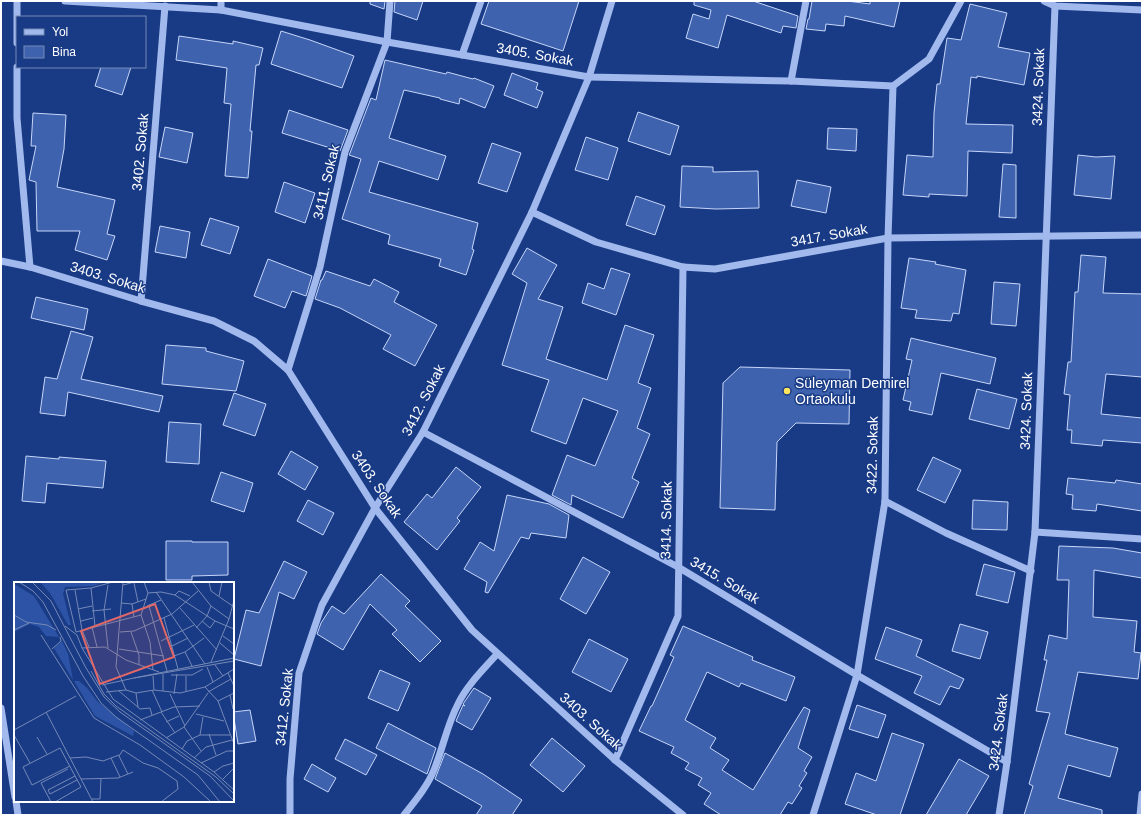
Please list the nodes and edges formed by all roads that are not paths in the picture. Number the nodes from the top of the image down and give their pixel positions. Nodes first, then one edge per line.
1 (17, 1) edge
2 (65, 1) edge
3 (221, 1) edge
4 (390, 1) edge
5 (481, 1) edge
6 (612, 1) edge
7 (806, 1) edge
8 (961, 1) edge
9 (1044, 1) edge
10 (166, 6) junction
11 (1055, 6) junction
12 (220, 10) junction
13 (1142, 10) edge
14 (17, 16) edge
15 (388, 42) junction
16 (462, 55) junction
17 (17, 68) edge
18 (589, 77) junction
19 (791, 81) junction
20 (893, 86) junction
21 (532, 212) junction
22 (1142, 235) edge
23 (1046, 236) junction
24 (888, 238) junction
25 (1, 261) edge
26 (30, 267) junction
27 (683, 267) junction
28 (141, 301) junction
29 (288, 370) junction
30 (423, 432) junction
31 (885, 500) junction
32 (375, 508) junction
33 (1035, 532) junction
34 (1142, 540) edge
35 (678, 567) junction
36 (1031, 571) junction
37 (498, 654) junction
38 (857, 675) junction
39 (1, 708) edge
40 (615, 760) junction
41 (1007, 762) junction
42 (14, 791) edge
43 (1142, 794) edge
44 (16, 802) edge
45 (1141, 804) edge
46 (18, 815) edge
47 (290, 815) edge
48 (404, 815) edge
49 (683, 815) edge
50 (813, 815) edge
51 (999, 815) edge
52 (1140, 815) edge

1 - 14 street
2 - 10 street, 3405. Sokak
3 - 12 street
4 - 15 street, 3411. Sokak
5 - 16 street
6 - 18 street, 3412. Sokak
7 - 19 street
8 - 20 street
9 - 11 street
10 - 12 street, 3405. Sokak
10 - 28 street, 3402. Sokak
11 - 13 street
11 - 23 street, 3424. Sokak
12 - 15 street, 3405. Sokak
15 - 16 street, 3405. Sokak
15 - 29 street, 3411. Sokak
16 - 18 street, 3405. Sokak
17 - 26 street
18 - 19 street, 3405. Sokak
18 - 21 street, 3412. Sokak
19 - 20 street, 3405. Sokak
20 - 24 street, 3422. Sokak
21 - 27 street, 3417. Sokak
21 - 30 street, 3412. Sokak
22 - 23 street, 3417. Sokak
23 - 24 street, 3417. Sokak
23 - 33 street, 3424. Sokak
24 - 27 street, 3417. Sokak
24 - 31 street, 3422. Sokak
25 - 26 street, 3403. Sokak
26 - 28 street, 3403. Sokak
27 - 35 street, 3414. Sokak
28 - 29 street, 3403. Sokak
29 - 32 street, 3403. Sokak
30 - 32 street, 3412. Sokak
30 - 35 street, 3415. Sokak
31 - 36 street
31 - 38 street, 3422. Sokak
32 - 37 street, 3403. Sokak
32 - 47 street, 3412. Sokak
33 - 34 street
33 - 36 street, 3424. Sokak
35 - 38 street, 3415. Sokak
35 - 40 street, 3414. Sokak
36 - 41 street, 3424. Sokak
37 - 40 street, 3403. Sokak
37 - 48 street
38 - 41 street, 3415. Sokak
38 - 50 street, 3422. Sokak
39 - 42 street
40 - 49 street, 3403. Sokak
41 - 51 street, 3424. Sokak
43 - 45 street
44 - 46 street
45 - 52 street

